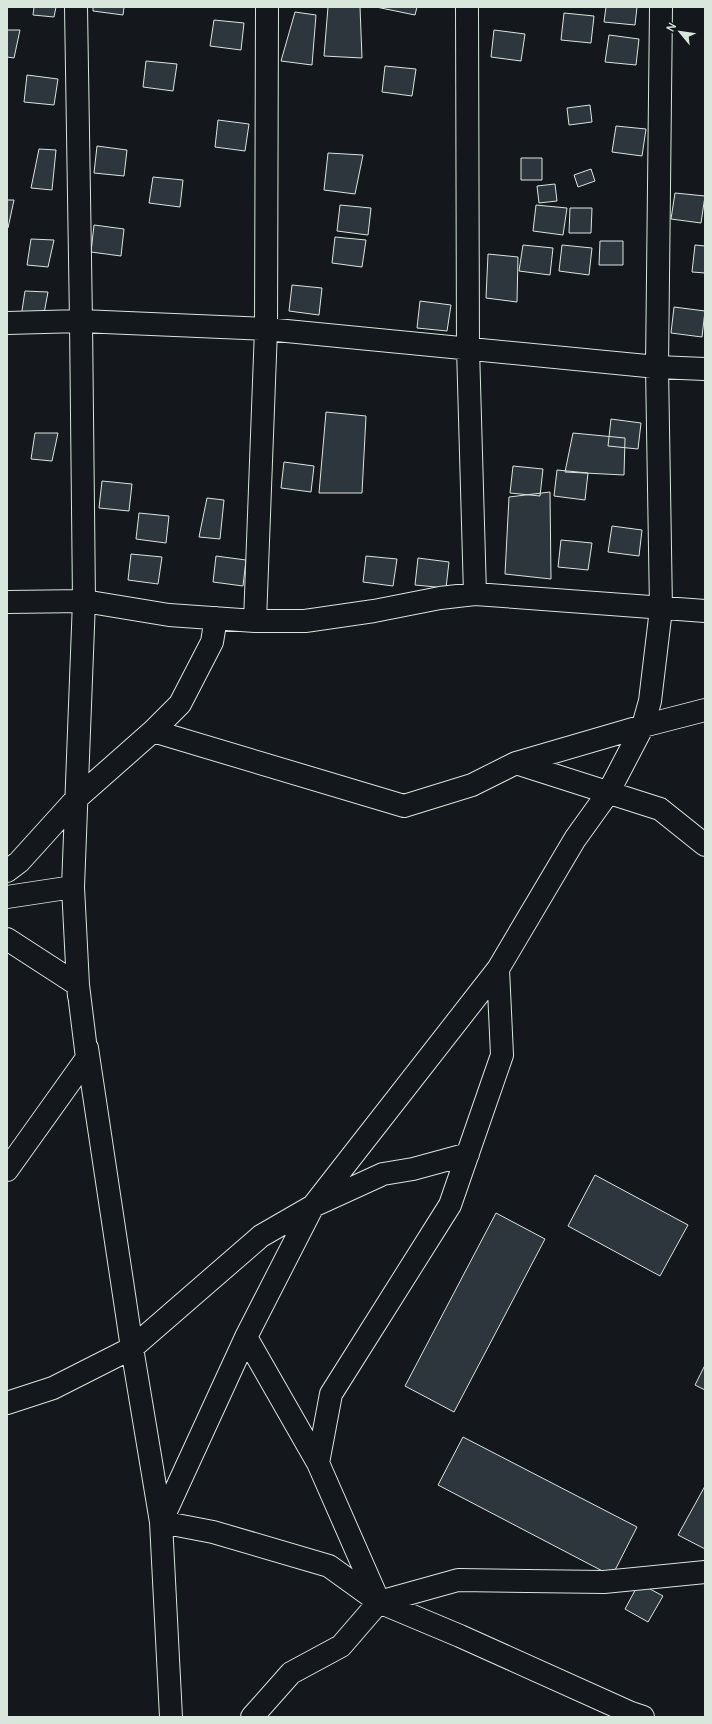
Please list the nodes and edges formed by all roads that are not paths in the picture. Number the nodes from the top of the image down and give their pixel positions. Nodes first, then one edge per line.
1 (76, 7) edge
2 (267, 7) edge
3 (467, 7) edge
4 (661, 7) edge
5 (82, 321) junction
6 (7, 323) edge
7 (266, 329) junction
8 (468, 348) junction
9 (657, 367) junction
10 (705, 369) edge
11 (475, 594) junction
12 (84, 601) junction
13 (7, 602) edge
14 (661, 609) junction
15 (705, 611) edge
16 (216, 618) junction
17 (256, 621) junction
18 (705, 710) edge
19 (643, 726) junction
20 (153, 732) junction
21 (516, 763) junction
22 (608, 793) junction
23 (76, 800) junction
24 (705, 845) edge
25 (7, 871) edge
26 (73, 887) junction
27 (7, 897) edge
28 (7, 939) edge
29 (498, 969) junction
30 (78, 986) junction
31 (468, 1154) junction
32 (7, 1170) edge
33 (313, 1206) junction
34 (246, 1337) junction
35 (132, 1348) junction
36 (7, 1403) edge
37 (318, 1463) junction
38 (161, 1522) junction
39 (705, 1572) edge
40 (379, 1602) junction
41 (171, 1717) edge
42 (252, 1717) edge
43 (643, 1717) edge

1 - 5 street
2 - 7 street
3 - 8 street
4 - 9 street
5 - 6 street
5 - 7 street
5 - 12 street
7 - 8 street
7 - 17 street
8 - 9 street
8 - 11 street
9 - 10 street
9 - 14 street
11 - 14 street
11 - 17 street
12 - 13 street
12 - 16 street
12 - 23 street
14 - 15 street
14 - 19 street
16 - 17 street
16 - 20 street
18 - 19 street
19 - 21 street
19 - 22 street
20 - 21 street
20 - 23 street
21 - 22 street
22 - 24 street
22 - 29 street
23 - 25 street
23 - 26 street
26 - 27 street
26 - 30 street
28 - 30 street
29 - 31 street
29 - 33 street
30 - 32 street
30 - 35 street
31 - 33 street
31 - 37 street
33 - 34 street
33 - 35 street
34 - 37 street
34 - 38 street
35 - 36 street
35 - 38 street
37 - 40 street
38 - 40 street
38 - 41 street
39 - 40 street
40 - 42 street
40 - 43 street

